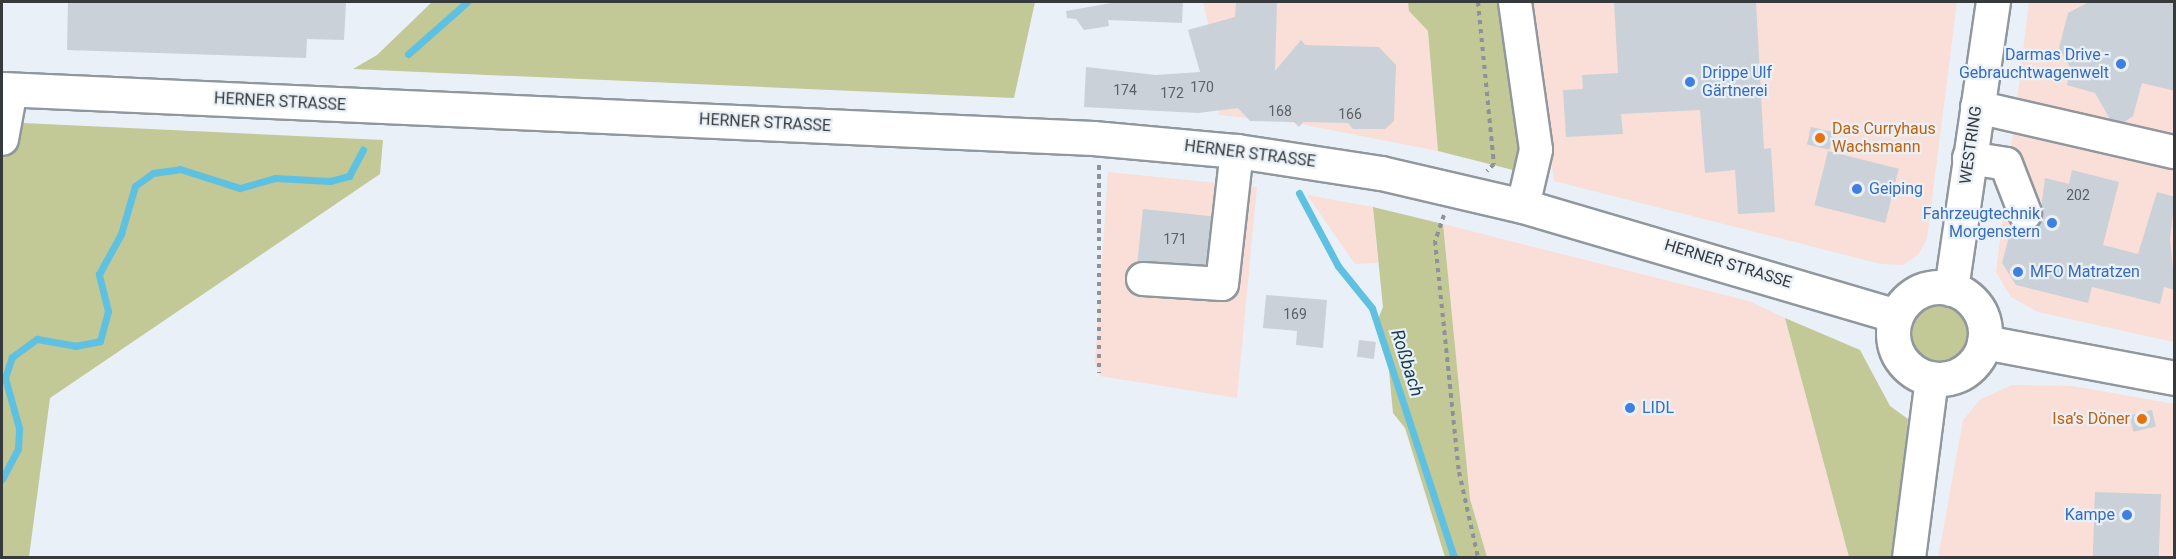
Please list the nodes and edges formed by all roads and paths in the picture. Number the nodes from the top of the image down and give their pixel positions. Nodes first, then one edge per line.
1 (1478, 2) edge
2 (1515, 2) edge
3 (1992, 2) edge
4 (6, 89) edge
5 (1977, 107) junction
6 (1093, 138) junction
7 (2, 139) edge
8 (1237, 151) junction
9 (2175, 152) edge
10 (1969, 158) junction
11 (1467, 193) junction
12 (1523, 206) junction
13 (2025, 213) dead end
14 (1435, 241) dead end
15 (1143, 279) dead end
16 (1951, 290) junction
17 (1896, 316) junction
18 (1984, 342) junction
19 (1100, 373) dead end
20 (1932, 378) junction
21 (2175, 378) edge
22 (1478, 558) edge
23 (1908, 558) edge

1 - 11 path
2 - 12 street
3 - 5 main road, WESTRING
4 - 6 main road, HERNER STRASSE
4 - 7 street
5 - 9 street
5 - 10 main road, WESTRING
6 - 8 main road, HERNER STRASSE
6 - 19 path
8 - 11 main road, HERNER STRASSE
8 - 15 street
10 - 13 street
10 - 16 main road, WESTRING
11 - 12 main road, HERNER STRASSE
12 - 17 main road, HERNER STRASSE
14 - 22 path
16 - 17 main road
16 - 18 main road
17 - 20 main road
18 - 20 main road
18 - 21 main road
20 - 23 street

